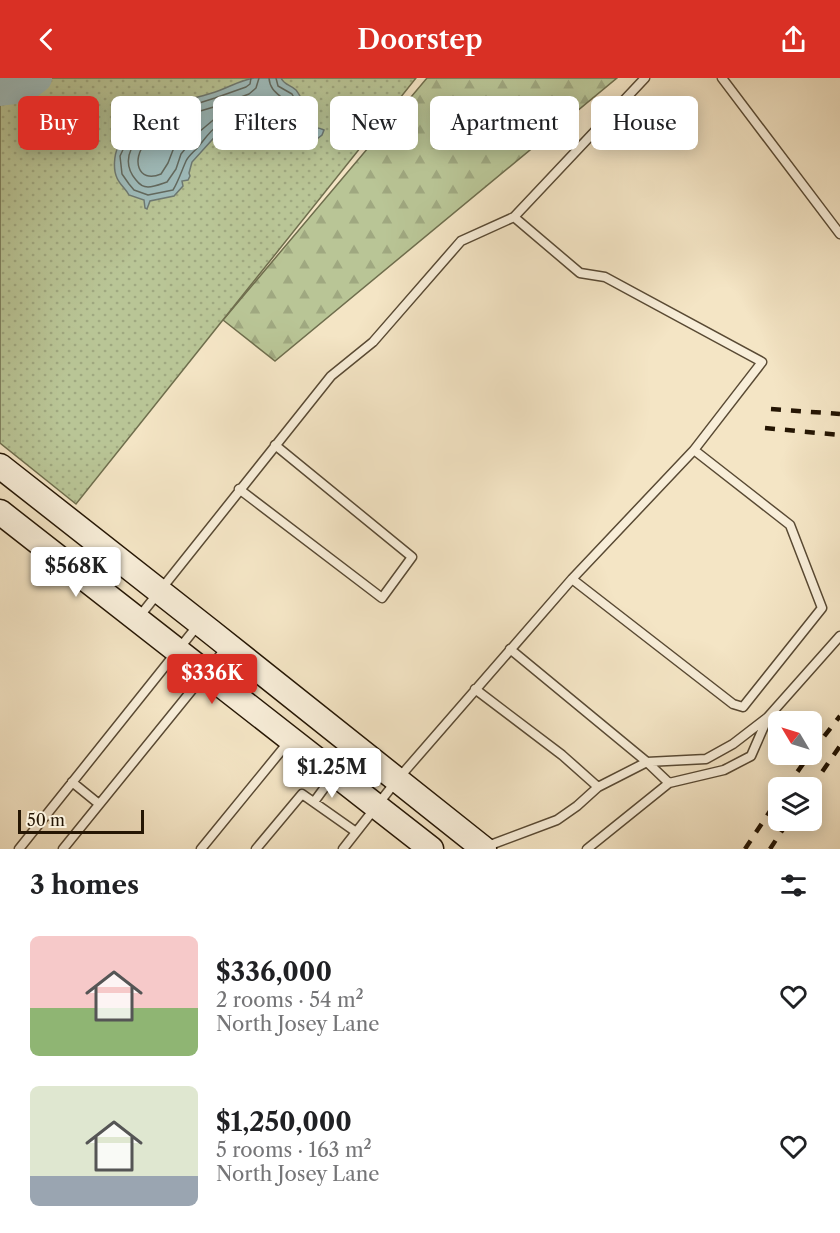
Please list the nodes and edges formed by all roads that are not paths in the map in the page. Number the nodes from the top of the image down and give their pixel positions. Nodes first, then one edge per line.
1 (645, 78) edge
2 (722, 78) edge
3 (514, 217) junction
4 (840, 234) edge
5 (274, 445) junction
6 (694, 450) junction
7 (0, 466) edge
8 (240, 489) junction
9 (0, 512) edge
10 (572, 579) junction
11 (160, 591) junction
12 (137, 619) junction
13 (200, 622) junction
14 (840, 636) edge
15 (228, 645) junction
16 (510, 649) junction
17 (177, 651) junction
18 (206, 674) junction
19 (475, 689) junction
20 (773, 711) edge
21 (768, 717) joint
22 (291, 740) junction
23 (647, 762) junction
24 (335, 774) junction
25 (397, 780) junction
26 (72, 782) junction
27 (669, 783) junction
28 (598, 787) junction
29 (314, 802) junction
30 (99, 804) junction
31 (376, 807) junction
32 (357, 832) junction
33 (346, 848) edge
34 (483, 848) edge
35 (19, 849) edge
36 (63, 849) edge
37 (201, 849) edge
38 (256, 849) edge
39 (431, 849) edge
40 (587, 849) edge

1 - 3 lane
2 - 4 lane
3 - 5 lane
3 - 6 lane
5 - 8 lane
5 - 8 lane
6 - 10 lane
6 - 10 lane
7 - 11 main road
8 - 11 lane
9 - 12 main road
10 - 16 lane
11 - 12 lane
11 - 13 main road
12 - 17 main road
13 - 15 main road
13 - 17 lane
14 - 20 lane
15 - 18 lane
15 - 25 main road
16 - 19 lane
16 - 23 lane
17 - 18 main road
17 - 26 lane
18 - 22 main road
18 - 30 lane
19 - 25 lane
19 - 28 lane
21 - 23 lane
21 - 27 lane
22 - 24 main road
22 - 37 lane
23 - 27 lane
23 - 28 lane
24 - 29 lane
24 - 31 main road
25 - 31 lane
25 - 34 main road
26 - 30 lane
26 - 35 lane
27 - 40 lane
28 - 34 lane
29 - 32 lane
29 - 38 lane
30 - 36 lane
31 - 32 lane
31 - 39 main road
32 - 33 lane

